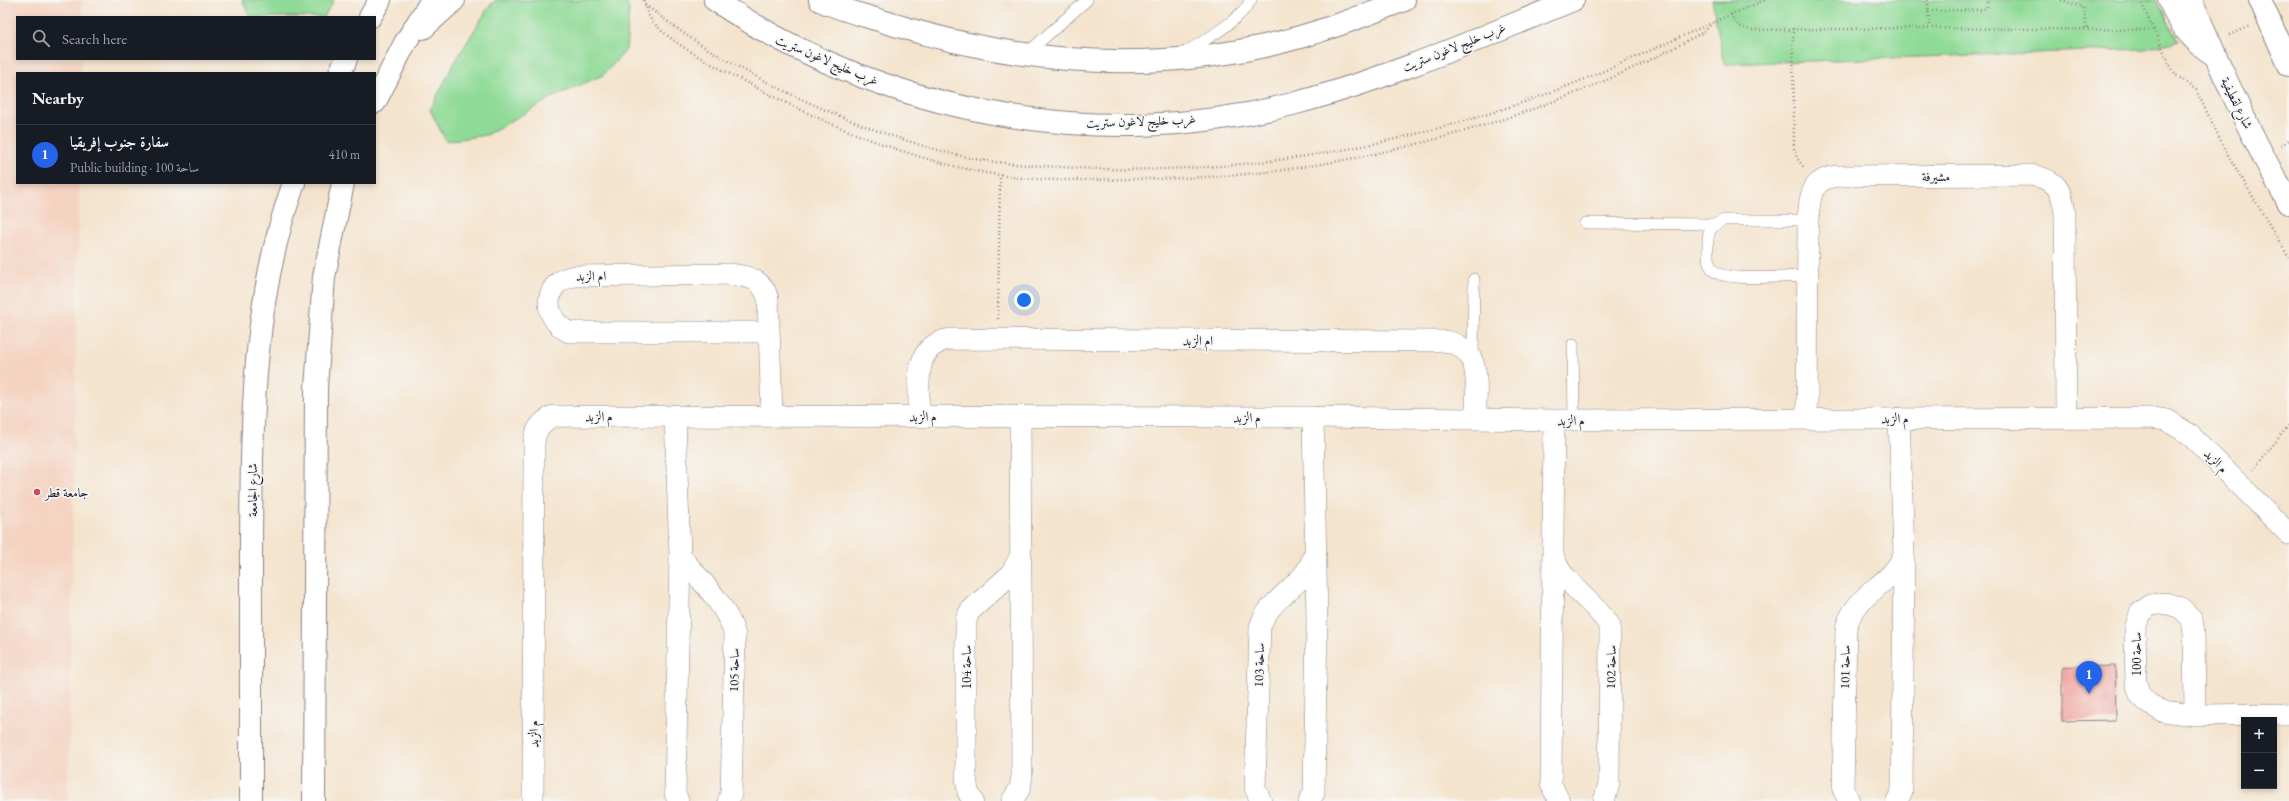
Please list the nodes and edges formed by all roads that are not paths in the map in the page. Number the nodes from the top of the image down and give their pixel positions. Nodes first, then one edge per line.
1 (370, 0) edge
2 (380, 0) edge
3 (432, 0) edge
4 (454, 0) edge
5 (715, 0) edge
6 (1087, 0) edge
7 (1251, 0) edge
8 (1404, 0) edge
9 (1573, 0) edge
10 (2169, 0) edge
11 (2191, 0) edge
12 (825, 1) edge
13 (2264, 9) edge
14 (369, 16) edge
15 (370, 16) edge
16 (405, 43) junction
17 (2212, 49) junction
18 (1024, 56) junction
19 (1176, 59) junction
20 (346, 60) edge
21 (2289, 65) edge
22 (340, 72) edge
23 (376, 100) edge
24 (294, 184) edge
25 (344, 184) edge
26 (2289, 203) edge
27 (1808, 220) junction
28 (1585, 223) dead end
29 (1714, 224) junction
30 (1808, 276) junction
31 (1474, 279) dead end
32 (769, 332) junction
33 (1573, 344) dead end
34 (1473, 358) junction
35 (675, 416) junction
36 (772, 416) junction
37 (919, 416) junction
38 (1020, 416) junction
39 (1313, 417) junction
40 (1899, 418) junction
41 (2066, 418) junction
42 (1476, 419) junction
43 (1807, 419) junction
44 (1564, 420) junction
45 (2289, 534) edge
46 (1316, 547) junction
47 (1904, 553) junction
48 (1022, 554) junction
49 (1553, 554) junction
50 (680, 556) junction
51 (2289, 714) edge
52 (2195, 716) junction
53 (251, 801) edge
54 (314, 801) edge
55 (533, 801) edge
56 (678, 801) edge
57 (728, 801) edge
58 (973, 801) edge
59 (1012, 801) edge
60 (1260, 801) edge
61 (1309, 801) edge
62 (1559, 801) edge
63 (1604, 801) edge
64 (1850, 801) edge
65 (1897, 801) edge

1 - 14 street
2 - 15 street
3 - 16 street
4 - 16 street
5 - 9 street, غرب خليج لاغون ستريت
6 - 18 lane
7 - 19 lane
8 - 19 street
10 - 17 street
11 - 17 street, شارع لقطيفية
12 - 18 street
13 - 21 street
16 - 23 street
17 - 26 street, شارع لقطيفية
18 - 19 street
20 - 22 street
24 - 53 street, شارع الجامعة
25 - 54 street
27 - 29 lane
27 - 30 street
27 - 41 street, مشيرفة
28 - 29 lane
29 - 30 lane
30 - 43 street
31 - 34 lane
32 - 32 street, ام الزبد
32 - 36 street, ام الزبد
33 - 44 lane
34 - 37 street, ام الزبد
34 - 42 street
35 - 36 street, م الزبد
35 - 50 street
35 - 55 street, م الزبد
36 - 37 street, م الزبد
37 - 38 street, م الزبد
38 - 39 street, م الزبد
38 - 48 street, ساحة 104
39 - 42 street, م الزبد
39 - 46 street, ساحة 103
40 - 41 street, م الزبد
40 - 43 street, م الزبد
40 - 47 street
41 - 45 street, م الزبد
42 - 44 street, م الزبد
43 - 44 street, م الزبد
44 - 49 street, ساحة 102
46 - 60 street, ساحة 103
46 - 61 street, ساحة 103
47 - 64 street, ساحة 101
47 - 65 street
48 - 58 street, ساحة 104
48 - 59 street, ساحة 104
49 - 62 street, ساحة 102
49 - 63 street, ساحة 102
50 - 56 street
50 - 57 street, ساحة 105
51 - 52 street, ساحة 100
52 - 52 street, ساحة 100

